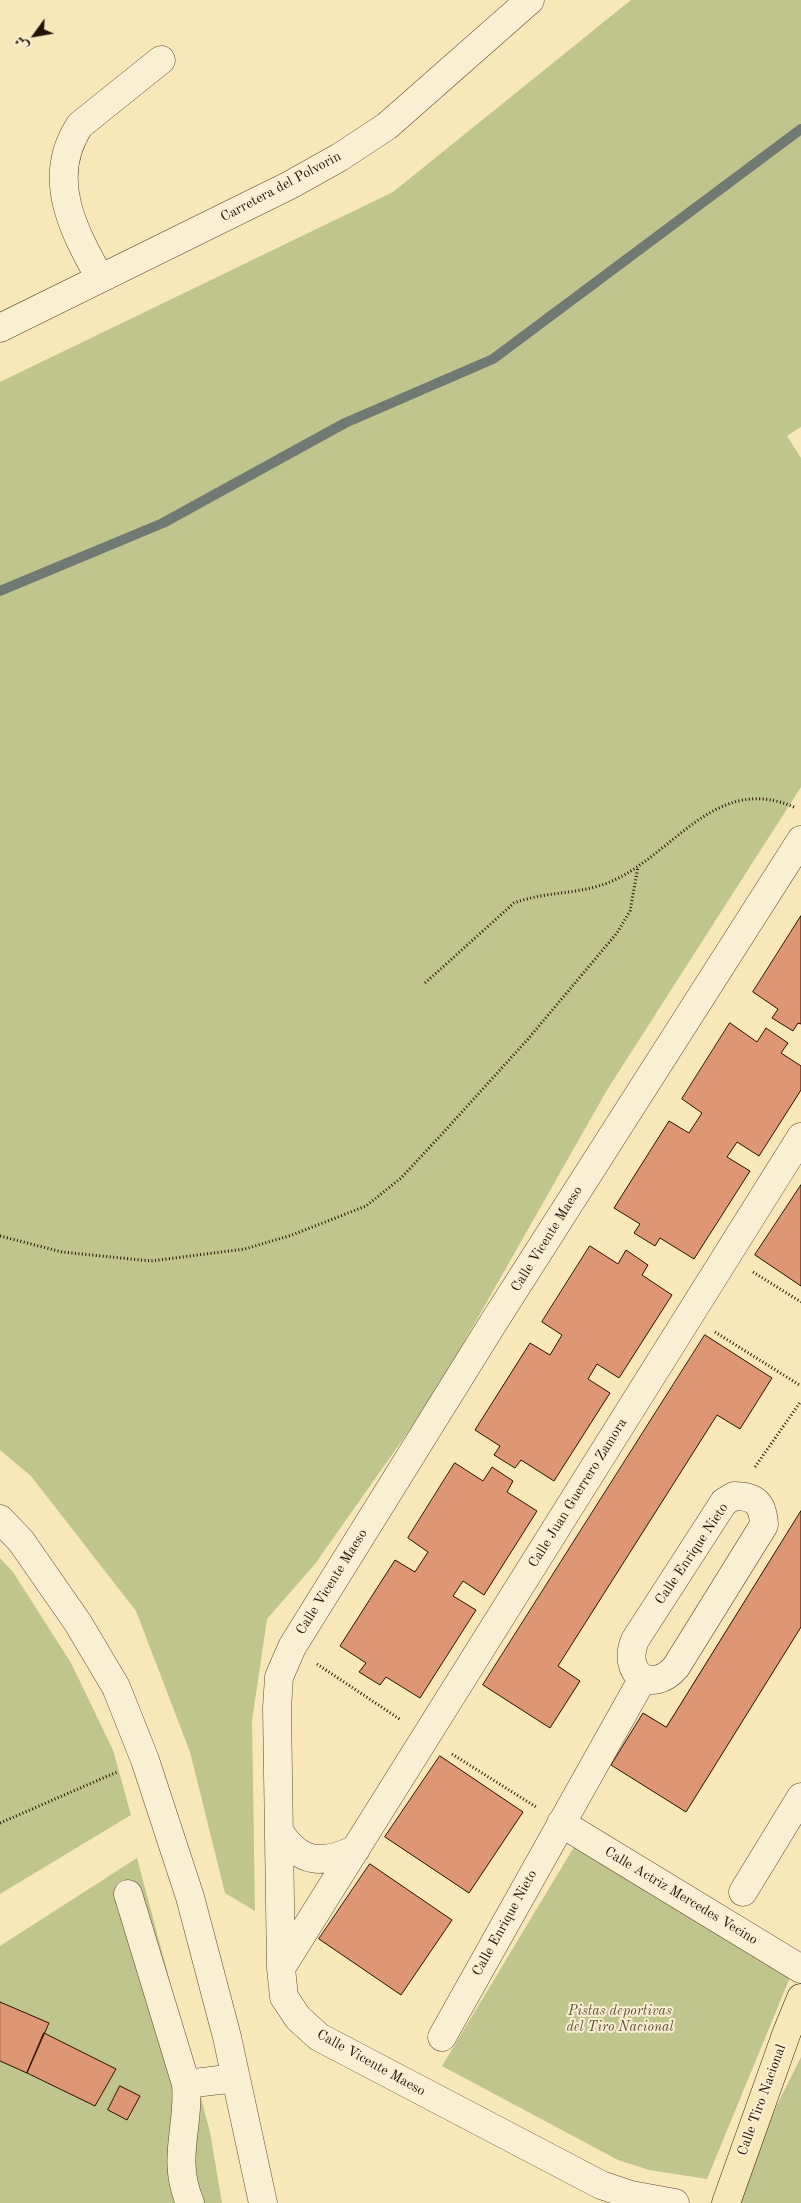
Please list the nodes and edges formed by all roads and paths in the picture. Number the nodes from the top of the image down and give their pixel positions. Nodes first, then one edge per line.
1 (530, 0) edge
2 (161, 60) dead end
3 (100, 278) junction
4 (0, 328) edge
5 (801, 811) edge
6 (801, 840) edge
7 (638, 866) junction
8 (425, 983) dead end
9 (801, 1137) edge
10 (0, 1236) edge
11 (727, 1255) junction
12 (801, 1302) edge
13 (689, 1315) junction
14 (801, 1386) edge
15 (801, 1401) edge
16 (734, 1496) junction
17 (0, 1519) edge
18 (643, 1678) junction
19 (145, 1760) junction
20 (801, 1797) edge
21 (0, 1823) edge
22 (561, 1823) junction
23 (279, 1831) junction
24 (356, 1849) junction
25 (743, 1892) dead end
26 (128, 1894) dead end
27 (281, 1968) junction
28 (801, 1969) edge
29 (801, 1998) edge
30 (442, 2036) dead end
31 (236, 2078) junction
32 (186, 2084) junction
33 (190, 2203) edge
34 (263, 2203) edge
35 (675, 2203) edge
36 (726, 2203) edge

1 - 3 street, Carretera del Polvorin
2 - 3 street
3 - 4 street, Carretera del Polvorin
5 - 7 path
6 - 23 street, Calle Vicente Maeso
7 - 8 path
7 - 10 path
9 - 11 street, Calle Juan Guerrero Zamora
11 - 12 path
11 - 13 street, Calle Juan Guerrero Zamora
13 - 14 path
13 - 24 street, Calle Juan Guerrero Zamora
15 - 16 path
16 - 18 street, Calle Enrique Nieto
16 - 18 street, Calle Enrique Nieto
17 - 19 street
18 - 22 street, Calle Enrique Nieto
19 - 21 path
19 - 31 street
20 - 25 street
22 - 28 street, Calle Actriz Mercedes Vecino
22 - 30 street, Calle Enrique Nieto
23 - 24 street
23 - 27 street, Calle Vicente Maeso
24 - 27 street, Calle Juan Guerrero Zamora
26 - 32 street
27 - 35 street, Calle Vicente Maeso
29 - 36 main road, Calle Tiro Nacional
31 - 32 street
31 - 34 street
32 - 33 street

